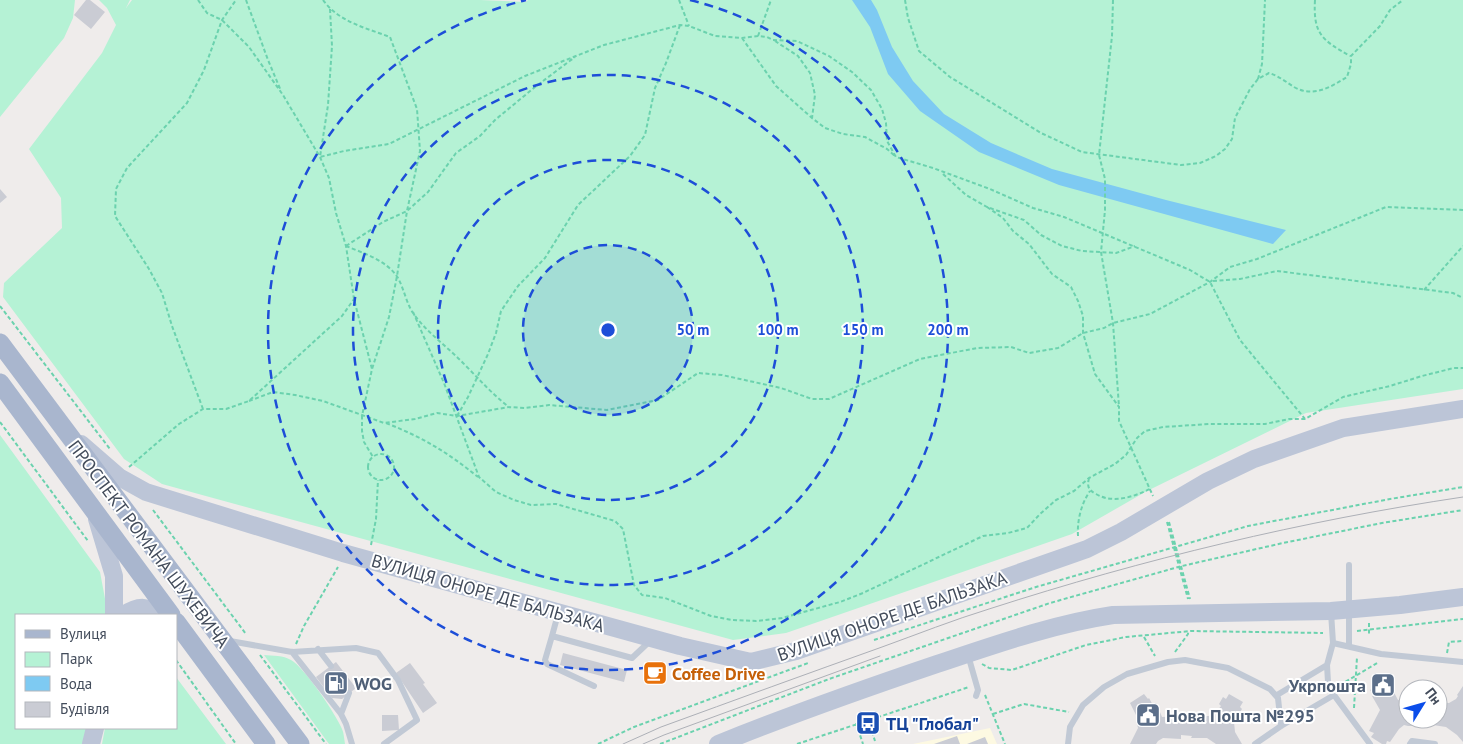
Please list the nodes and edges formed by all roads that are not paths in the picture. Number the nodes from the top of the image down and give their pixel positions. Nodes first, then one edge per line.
1 (0, 344) edge
2 (0, 383) edge
3 (1463, 409) edge
4 (62, 428) junction
5 (96, 513) junction
6 (1349, 565) dead end
7 (1463, 597) edge
8 (1349, 609) junction
9 (1330, 611) junction
10 (559, 613) junction
11 (114, 614) edge
12 (126, 614) edge
13 (160, 614) edge
14 (169, 614) edge
15 (178, 627) edge
16 (214, 630) junction
17 (552, 636) junction
18 (652, 639) junction
19 (1333, 643) junction
20 (1349, 646) junction
21 (318, 649) junction
22 (292, 652) junction
23 (967, 654) junction
24 (1463, 662) edge
25 (1327, 665) junction
26 (331, 666) dead end
27 (594, 686) dead end
28 (1332, 692) junction
29 (349, 693) dead end
30 (1277, 695) junction
31 (976, 696) dead end
32 (341, 714) junction
33 (771, 723) junction
34 (1281, 726) junction
35 (95, 729) edge
36 (91, 744) edge
37 (266, 744) edge
38 (300, 744) edge
39 (352, 744) edge
40 (384, 744) edge
41 (718, 744) edge
42 (744, 744) edge
43 (1068, 744) edge
44 (1255, 744) edge
45 (1370, 744) edge
46 (1410, 744) edge
47 (1435, 744) edge

1 - 4 main road, ПРОСПЕКТ РОМАНА ШУХЕВИЧА
2 - 5 main road, ПРОСПЕКТ РОМАНА ШУХЕВИЧА
3 - 18 main road, ВУЛИЦЯ ОНОРЕ ДЕ БАЛЬЗАКА
4 - 10 main road, ВУЛИЦЯ ОНОРЕ ДЕ БАЛЬЗАКА
4 - 16 main road, ПРОСПЕКТ РОМАНА ШУХЕВИЧА
5 - 11 main road
5 - 14 main road, ПРОСПЕКТ РОМАНА ШУХЕВИЧА
6 - 8 lane
7 - 8 main road
8 - 9 main road
8 - 20 lane
9 - 19 lane
9 - 23 main road
10 - 17 lane
10 - 18 main road, ВУЛИЦЯ ОНОРЕ ДЕ БАЛЬЗАКА
12 - 13 main road
15 - 37 main road, ПРОСПЕКТ РОМАНА ШУХЕВИЧА
16 - 22 lane
16 - 38 main road, ПРОСПЕКТ РОМАНА ШУХЕВИЧА
17 - 18 lane
17 - 27 lane
19 - 20 lane
19 - 25 lane
20 - 24 lane
21 - 22 lane
21 - 26 lane
21 - 40 lane
22 - 32 lane
23 - 31 lane
23 - 33 main road
25 - 28 lane
25 - 30 lane
28 - 34 lane
28 - 45 lane
29 - 32 lane
30 - 34 lane
30 - 43 lane
32 - 39 lane
33 - 41 main road
33 - 42 main road
34 - 44 lane
35 - 36 main road
46 - 47 lane

